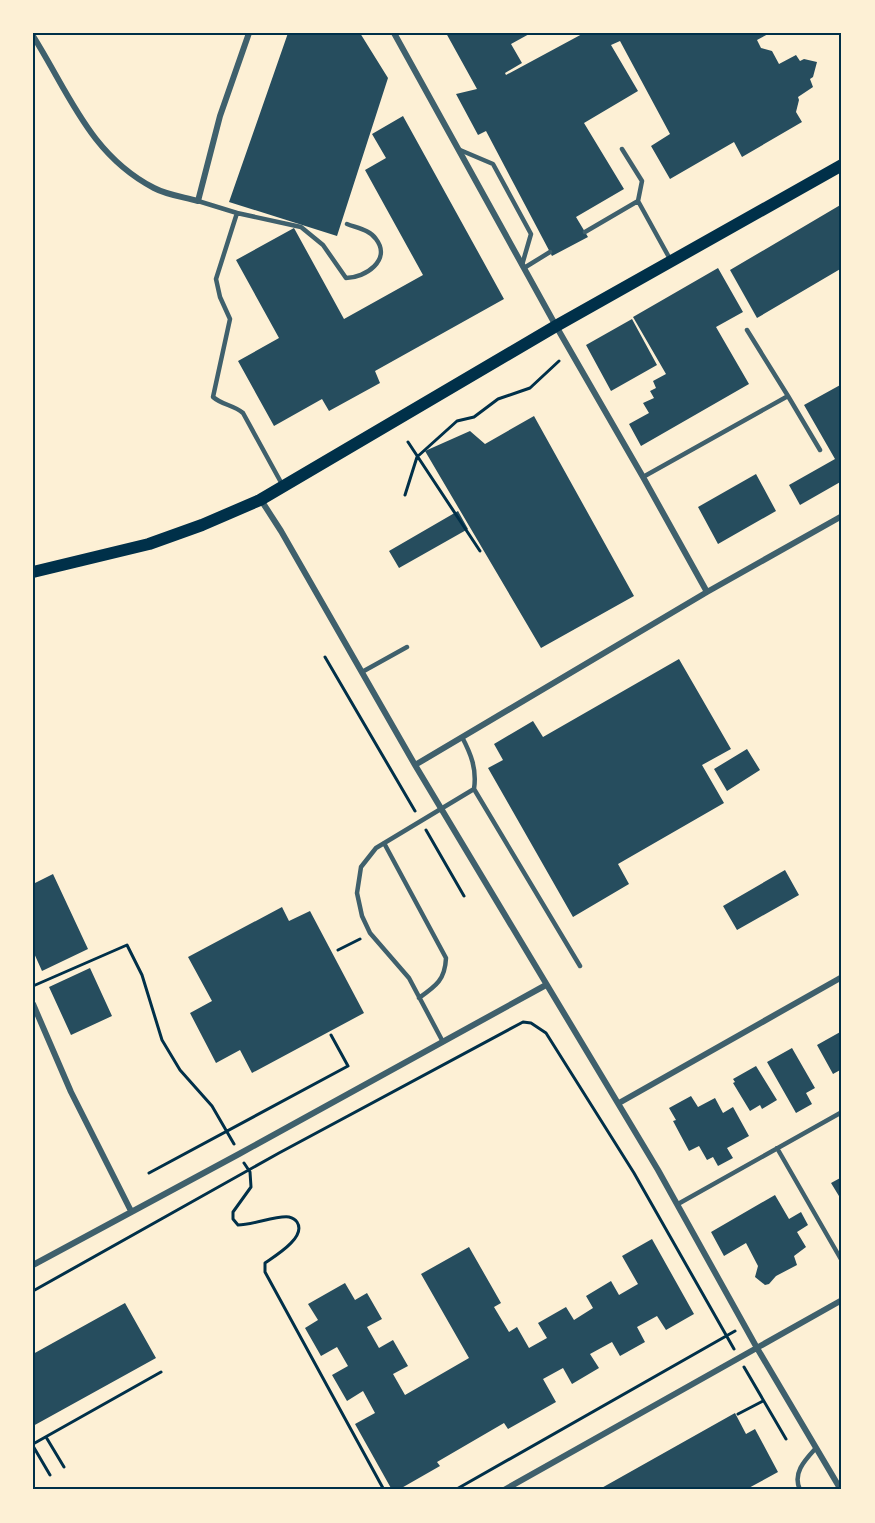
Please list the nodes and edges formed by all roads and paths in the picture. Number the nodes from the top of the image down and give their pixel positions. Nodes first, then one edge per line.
1 (249, 33) edge
2 (394, 33) edge
3 (33, 36) edge
4 (622, 149) dead end
5 (458, 150) junction
6 (842, 165) edge
7 (198, 201) junction
8 (638, 201) junction
9 (237, 213) junction
10 (347, 224) dead end
11 (585, 232) dead end
12 (550, 252) dead end
13 (671, 262) junction
14 (523, 266) junction
15 (556, 326) junction
16 (747, 330) dead end
17 (559, 361) dead end
18 (788, 396) junction
19 (408, 442) dead end
20 (820, 450) dead end
21 (417, 457) junction
22 (643, 477) junction
23 (283, 486) junction
24 (405, 495) dead end
25 (260, 500) junction
26 (842, 516) edge
27 (480, 550) dead end
28 (33, 572) edge
29 (707, 592) junction
30 (407, 647) dead end
31 (325, 657) dead end
32 (362, 672) junction
33 (462, 736) junction
34 (415, 765) junction
35 (474, 789) junction
36 (441, 808) junction
37 (421, 820) junction
38 (384, 843) junction
39 (464, 896) dead end
40 (360, 939) dead end
41 (338, 950) dead end
42 (580, 966) dead end
43 (842, 976) edge
44 (546, 985) junction
45 (33, 986) edge
46 (419, 998) junction
47 (33, 1004) edge
48 (331, 1035) dead end
49 (442, 1042) junction
50 (620, 1103) junction
51 (842, 1112) edge
52 (226, 1131) junction
53 (777, 1148) junction
54 (239, 1154) junction
55 (248, 1171) junction
56 (149, 1173) dead end
57 (678, 1204) junction
58 (131, 1211) junction
59 (842, 1261) edge
60 (33, 1265) edge
61 (33, 1291) edge
62 (842, 1300) edge
63 (744, 1325) junction
64 (726, 1335) junction
65 (757, 1348) junction
66 (740, 1358) junction
67 (161, 1372) dead end
68 (763, 1401) junction
69 (738, 1414) dead end
70 (46, 1437) junction
71 (786, 1439) dead end
72 (33, 1445) edge
73 (816, 1448) junction
74 (64, 1467) dead end
75 (50, 1475) dead end
76 (384, 1490) edge
77 (455, 1490) edge
78 (504, 1490) edge
79 (800, 1490) edge
80 (841, 1490) edge

1 - 7 street
2 - 5 street
3 - 7 street
4 - 8 lane
5 - 14 street
5 - 14 lane
6 - 13 main road
7 - 9 lane
8 - 11 lane
8 - 13 lane
9 - 10 lane
9 - 23 lane
12 - 14 lane
13 - 15 main road
14 - 15 street
15 - 22 street
15 - 23 main road
16 - 18 lane
17 - 21 path
18 - 20 lane
18 - 22 lane
19 - 21 path
21 - 24 path
21 - 27 path
22 - 29 street
23 - 25 main road
25 - 28 main road
25 - 32 street
26 - 29 street
29 - 33 street
30 - 32 lane
31 - 37 path
32 - 34 street
33 - 34 street
33 - 35 lane
34 - 36 street
35 - 36 lane
35 - 42 lane
36 - 37 lane
36 - 44 street
37 - 38 lane
37 - 39 path
38 - 46 lane
38 - 46 lane
40 - 41 path
43 - 50 street
44 - 49 street
44 - 50 street
45 - 52 path
46 - 49 lane
47 - 58 street
48 - 52 path
49 - 54 street
50 - 57 street
51 - 53 lane
52 - 54 path
52 - 56 path
53 - 57 lane
53 - 59 lane
54 - 55 path
54 - 58 street
55 - 61 path
55 - 64 path
55 - 76 path
57 - 63 street
58 - 60 street
62 - 65 street
63 - 64 path
63 - 65 street
64 - 66 path
64 - 77 path
65 - 66 street
65 - 73 street
66 - 68 path
66 - 78 street
67 - 70 path
68 - 69 path
68 - 71 path
70 - 72 path
70 - 74 path
72 - 75 path
73 - 79 lane
73 - 80 street

